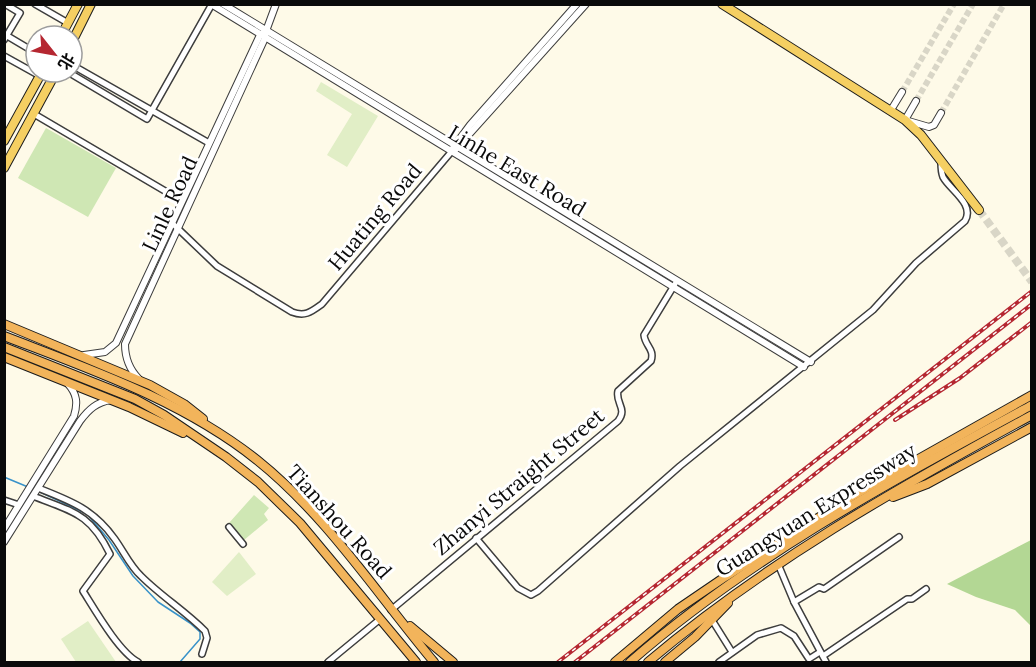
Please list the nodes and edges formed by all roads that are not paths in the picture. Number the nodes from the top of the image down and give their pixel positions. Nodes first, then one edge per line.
1 (5, 4) edge
2 (35, 4) edge
3 (78, 4) edge
4 (91, 4) edge
5 (211, 4) edge
6 (223, 4) edge
7 (276, 4) edge
8 (577, 4) edge
9 (586, 4) edge
10 (722, 4) edge
11 (68, 23) joint
12 (81, 24) edge
13 (4, 34) edge
14 (264, 35) junction
15 (4, 40) edge
16 (24, 46) edge
17 (4, 56) edge
18 (24, 66) edge
19 (84, 72) edge
20 (84, 82) edge
21 (35, 84) edge
22 (50, 84) edge
23 (902, 92) tunnel mouth
24 (916, 101) tunnel mouth
25 (891, 110) junction
26 (941, 113) tunnel mouth
27 (34, 114) junction
28 (905, 120) junction
29 (4, 141) edge
30 (208, 143) junction
31 (454, 148) junction
32 (941, 162) junction
33 (4, 168) edge
34 (182, 201) junction
35 (979, 210) tunnel mouth
36 (174, 225) junction
37 (676, 283) junction
38 (4, 324) edge
39 (4, 336) edge
40 (4, 347) edge
41 (82, 355) junction
42 (4, 357) edge
43 (811, 362) junction
44 (804, 367) junction
45 (61, 379) junction
46 (150, 385) junction
47 (1032, 394) edge
48 (111, 399) junction
49 (1032, 405) edge
50 (1032, 415) edge
51 (1032, 427) edge
52 (217, 432) junction
53 (985, 435) junction
54 (205, 443) junction
55 (33, 490) junction
56 (4, 500) edge
57 (881, 500) junction
58 (19, 505) junction
59 (835, 507) junction
60 (229, 527) dead end
61 (4, 529) edge
62 (899, 537) dead end
63 (476, 538) junction
64 (4, 542) edge
65 (243, 544) dead end
66 (338, 544) junction
67 (326, 555) junction
68 (762, 562) junction
69 (778, 564) junction
70 (926, 589) dead end
71 (741, 590) junction
72 (794, 602) junction
73 (391, 610) junction
74 (379, 620) junction
75 (712, 620) junction
76 (732, 652) junction
77 (202, 654) dead end
78 (821, 654) junction
79 (632, 661) edge
80 (138, 663) edge
81 (328, 663) edge
82 (407, 663) edge
83 (416, 663) edge
84 (434, 663) edge
85 (453, 663) edge
86 (615, 663) edge
87 (648, 663) edge
88 (665, 663) edge
89 (719, 663) edge
90 (826, 663) edge

1 - 15 street
2 - 11 street
3 - 11 main road
4 - 12 main road
5 - 14 street, Linhe East Road
5 - 20 street
6 - 14 street, Linhe East Road
7 - 14 street, Linle Road
8 - 31 street
9 - 31 street
10 - 25 main road
13 - 16 street
14 - 30 street, Linle Road
14 - 31 street, Linhe East Road
14 - 36 street, Linle Road
17 - 18 street
19 - 30 street
21 - 29 main road
22 - 27 main road
23 - 25 street
24 - 28 street
25 - 28 main road
26 - 28 street
27 - 33 main road
27 - 34 street
28 - 32 main road
30 - 34 street, Linle Road
31 - 36 street, Huating Road
31 - 37 street, Linhe East Road
32 - 35 main road
32 - 43 street
34 - 36 street, Linle Road
36 - 41 street, Linle Road
36 - 46 street, Linle Road
37 - 43 street, Linhe East Road
37 - 44 street, Linhe East Road
37 - 63 street, Zhanyi Straight Street
38 - 41 highway
39 - 52 highway, Tianshou Road
40 - 54 highway, Tianshou Road
41 - 46 highway
42 - 45 highway
43 - 44 street
44 - 63 street
45 - 48 highway
45 - 55 street
46 - 52 highway
47 - 59 highway
48 - 54 highway
48 - 55 street
49 - 53 highway, Guangyuan Expressway
50 - 53 highway, Guangyuan Expressway
51 - 57 highway
52 - 66 highway, Tianshou Road
53 - 57 highway, Guangyuan Expressway
53 - 68 highway, Guangyuan Expressway
54 - 67 highway, Tianshou Road
55 - 58 street
55 - 64 street
55 - 77 street
55 - 80 street
56 - 58 street
57 - 69 highway, Guangyuan Expressway
58 - 61 street
59 - 68 highway
59 - 86 highway
60 - 65 street
62 - 72 street
63 - 73 street, Zhanyi Straight Street
66 - 67 highway
66 - 73 highway, Tianshou Road
67 - 74 highway, Tianshou Road
68 - 79 highway, Guangyuan Expressway
69 - 71 highway, Guangyuan Expressway
69 - 72 street
70 - 78 street
71 - 75 highway
71 - 87 highway, Guangyuan Expressway
72 - 78 street
73 - 84 highway, Tianshou Road
73 - 85 highway
74 - 81 street
74 - 82 highway
74 - 83 highway, Tianshou Road
75 - 76 street
75 - 88 highway
76 - 78 street
76 - 89 street
78 - 90 street

